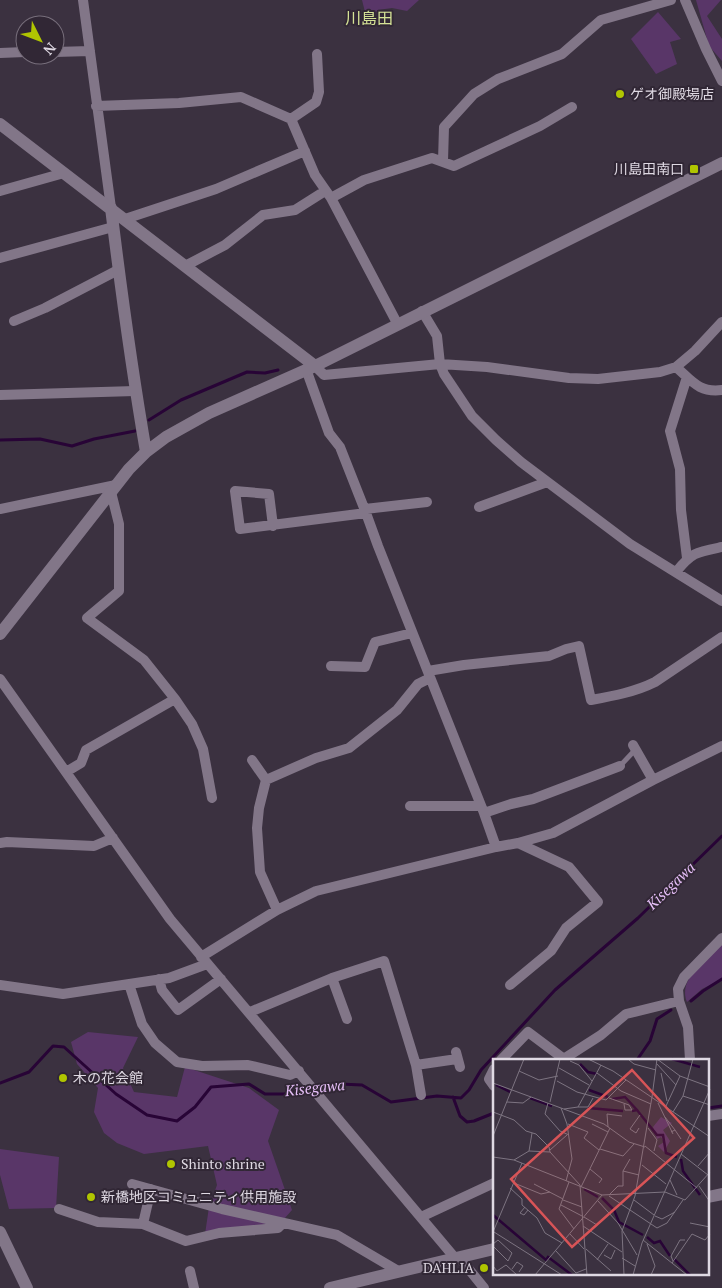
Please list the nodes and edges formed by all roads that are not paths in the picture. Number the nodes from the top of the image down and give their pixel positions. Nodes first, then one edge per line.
1 (83, 0) edge
2 (671, 0) edge
3 (685, 0) edge
4 (90, 51) junction
5 (15, 52) edge
6 (65, 52) edge
7 (0, 53) edge
8 (317, 54) dead end
9 (722, 81) edge
10 (96, 106) junction
11 (572, 107) dead end
12 (291, 119) junction
13 (0, 124) edge
14 (305, 151) junction
15 (443, 161) junction
16 (722, 164) edge
17 (64, 173) junction
18 (0, 191) edge
19 (328, 194) junction
20 (111, 208) junction
21 (125, 219) junction
22 (113, 227) junction
23 (0, 258) edge
24 (184, 266) junction
25 (118, 270) junction
26 (422, 311) junction
27 (14, 321) dead end
28 (722, 322) edge
29 (397, 323) junction
30 (440, 364) junction
31 (676, 366) junction
32 (310, 367) junction
33 (687, 377) junction
34 (722, 390) edge
35 (135, 391) junction
36 (0, 395) edge
37 (146, 452) junction
38 (547, 482) junction
39 (113, 489) junction
40 (427, 502) dead end
41 (478, 506) dead end
42 (0, 509) edge
43 (366, 511) junction
44 (273, 526) junction
45 (722, 547) edge
46 (687, 558) junction
47 (676, 572) junction
48 (722, 601) edge
49 (412, 632) junction
50 (0, 634) edge
51 (722, 636) edge
52 (331, 666) dead end
53 (429, 675) junction
54 (0, 679) edge
55 (175, 699) junction
56 (722, 746) edge
57 (634, 747) joint
58 (252, 760) dead end
59 (620, 766) joint
60 (66, 772) junction
61 (266, 780) junction
62 (653, 780) junction
63 (212, 798) dead end
64 (410, 806) dead end
65 (483, 809) junction
66 (113, 838) junction
67 (0, 844) edge
68 (518, 844) junction
69 (496, 847) junction
70 (278, 910) junction
71 (722, 938) edge
72 (204, 961) junction
73 (332, 978) junction
74 (160, 979) junction
75 (221, 979) junction
76 (128, 984) junction
77 (0, 985) edge
78 (510, 985) dead end
79 (679, 1001) junction
80 (250, 1012) junction
81 (348, 1019) dead end
82 (458, 1059) dead end
83 (502, 1059) edge
84 (562, 1059) edge
85 (565, 1059) edge
86 (690, 1059) edge
87 (416, 1065) junction
88 (493, 1070) edge
89 (299, 1071) junction
90 (493, 1085) edge
91 (421, 1094) dead end
92 (493, 1183) edge
93 (132, 1184) dead end
94 (151, 1189) junction
95 (59, 1209) dead end
96 (421, 1217) junction
97 (283, 1223) junction
98 (144, 1224) junction
99 (0, 1232) edge
100 (493, 1249) edge
101 (457, 1258) junction
102 (190, 1272) dead end
103 (400, 1272) junction
104 (27, 1288) edge
105 (194, 1288) edge
106 (331, 1288) edge
107 (484, 1288) edge

1 - 4 street
2 - 15 street
3 - 9 street
4 - 6 street
4 - 10 street
5 - 7 street
8 - 12 street
10 - 12 street
10 - 20 street
11 - 15 street
12 - 14 street
13 - 17 street
14 - 19 street
14 - 21 street
15 - 19 street
16 - 26 street
17 - 18 street
17 - 20 street
19 - 24 street
19 - 29 street
20 - 21 street
20 - 22 street
21 - 24 street
22 - 23 street
22 - 25 street
24 - 32 street
25 - 27 street
25 - 35 street
26 - 29 street
26 - 30 street
28 - 31 street
29 - 32 street
30 - 31 street
30 - 32 street
30 - 38 street
31 - 33 street
32 - 37 street
32 - 43 street
33 - 34 street
33 - 46 street
35 - 36 street
35 - 37 street
37 - 39 street
38 - 41 street
38 - 47 street
39 - 42 street
39 - 50 street
39 - 55 street
40 - 43 street
43 - 44 street
43 - 49 street
44 - 44 street
45 - 46 street
46 - 47 street
47 - 48 street
49 - 52 street
49 - 53 street
51 - 53 street
53 - 61 street
53 - 65 street
54 - 60 street
55 - 60 street
55 - 63 street
56 - 62 street
57 - 59 lane
57 - 62 street
58 - 61 street
59 - 65 street
60 - 66 street
61 - 70 street
62 - 68 street
64 - 65 street
65 - 69 street
66 - 67 street
66 - 72 street
68 - 69 street
68 - 78 street
69 - 70 street
70 - 72 street
71 - 79 street
72 - 74 street
72 - 75 street
73 - 80 street
73 - 81 street
73 - 87 street
74 - 75 street
74 - 76 street
75 - 80 street
76 - 77 street
76 - 89 street
79 - 85 street
79 - 86 street
80 - 89 street
82 - 87 street
83 - 84 street
87 - 91 street
88 - 90 street
89 - 96 street
92 - 96 street
93 - 94 street
94 - 97 street
94 - 98 street
95 - 98 street
96 - 101 street
97 - 98 street
97 - 103 street
99 - 104 street
100 - 101 street
101 - 103 street
101 - 107 street
102 - 105 street
103 - 106 street

